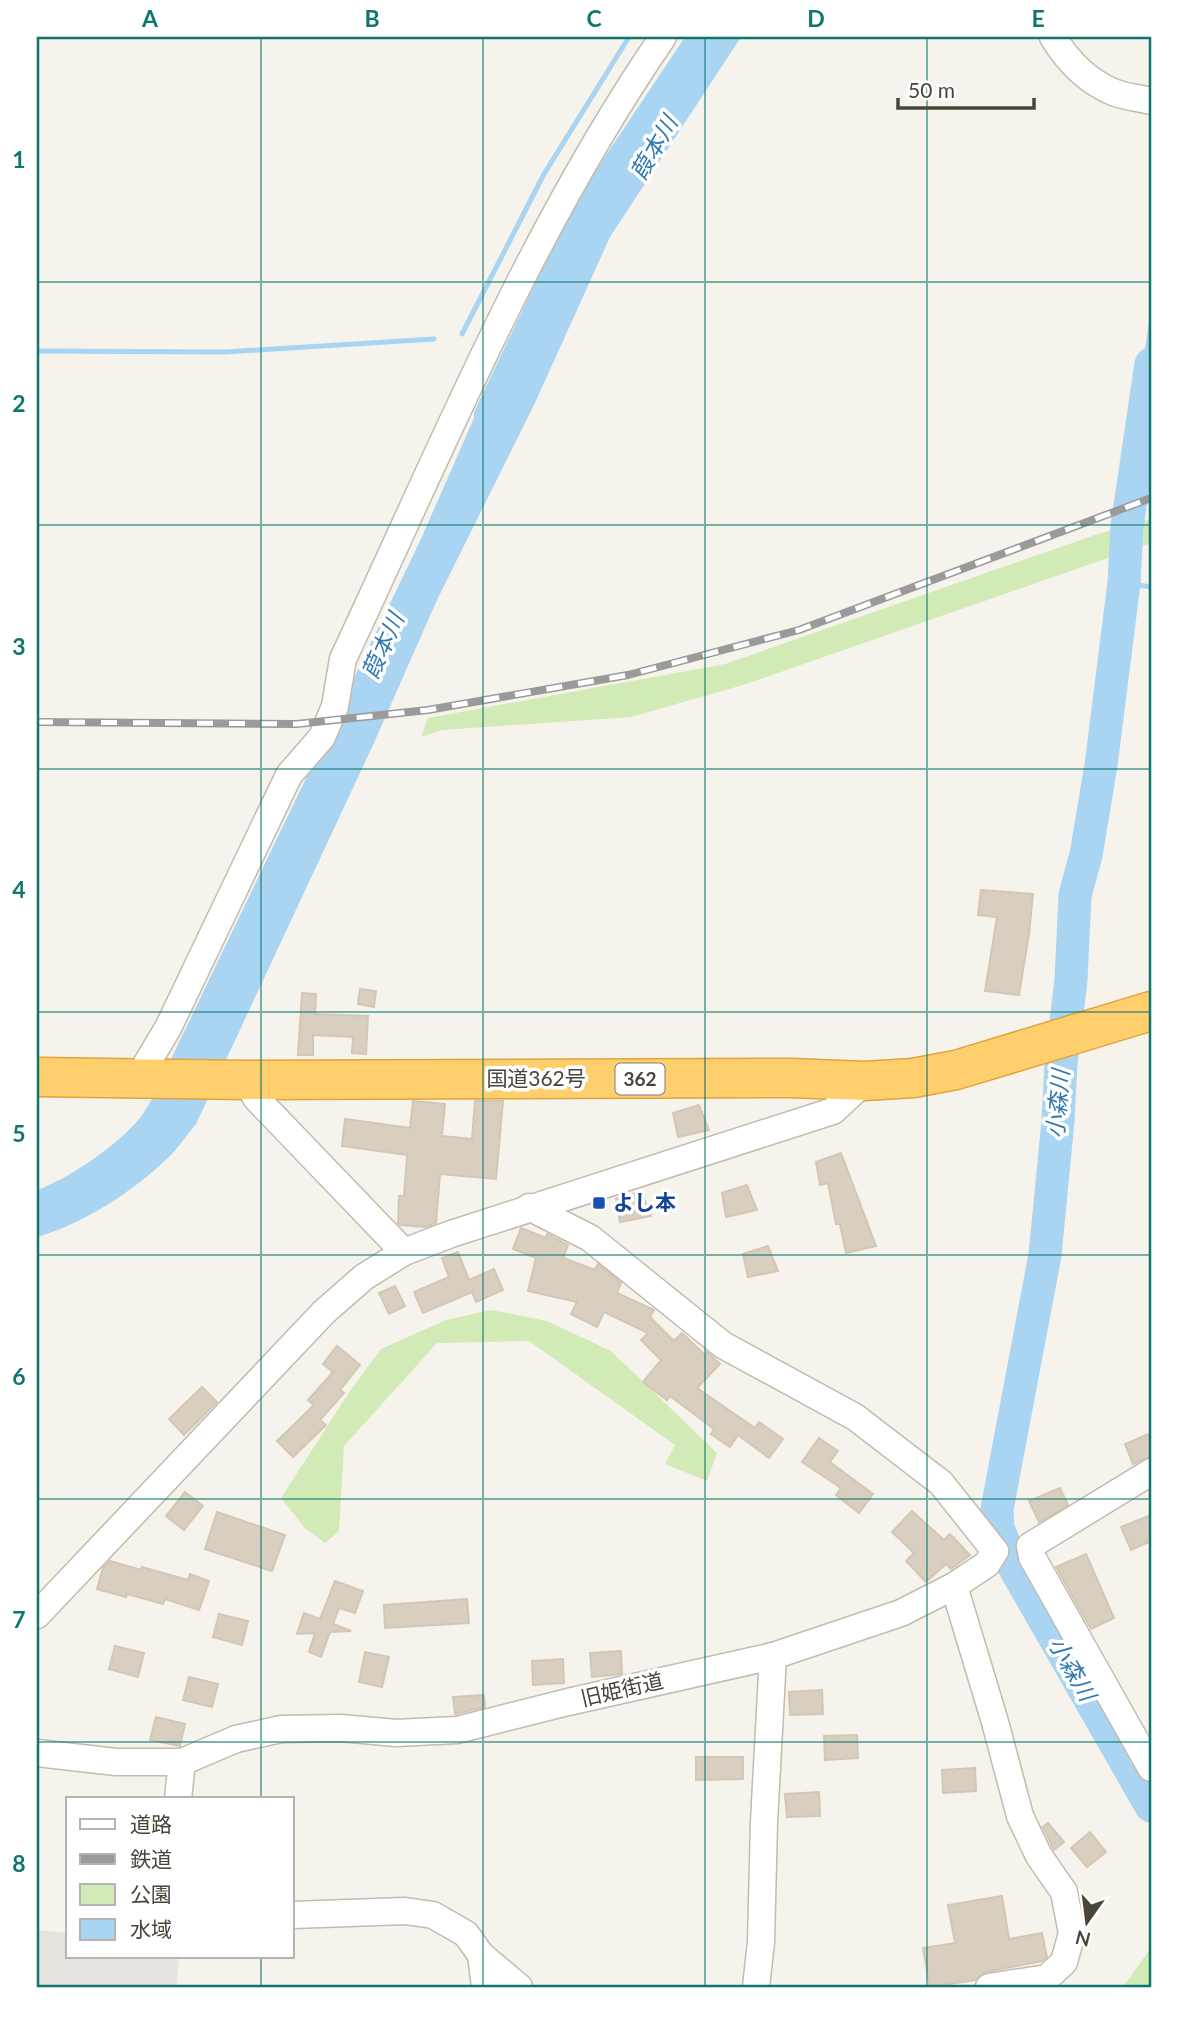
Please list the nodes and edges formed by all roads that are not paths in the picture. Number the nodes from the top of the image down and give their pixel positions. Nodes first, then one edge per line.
1 (663, 37) edge
2 (1053, 37) edge
3 (1151, 101) edge
4 (1151, 1011) edge
5 (37, 1077) edge
6 (146, 1077) junction
7 (239, 1080) junction
8 (865, 1080) junction
9 (529, 1208) junction
10 (404, 1252) junction
11 (1151, 1472) edge
12 (995, 1551) junction
13 (1032, 1557) junction
14 (954, 1586) junction
15 (37, 1615) edge
16 (773, 1656) junction
17 (37, 1753) edge
18 (182, 1762) junction
19 (1151, 1769) edge
20 (178, 1797) edge
21 (294, 1915) edge
22 (481, 1955) junction
23 (485, 1987) edge
24 (519, 1987) edge
25 (756, 1987) edge
26 (989, 1987) edge

1 - 6 street
2 - 3 street
4 - 8 highway, 国道362号 / 362
5 - 6 highway, 国道362号 / 362
6 - 7 highway, 国道362号 / 362
7 - 8 highway, 国道362号 / 362
7 - 10 street
8 - 9 street
9 - 10 street
9 - 12 street
10 - 15 street
11 - 13 street
12 - 13 street
12 - 14 street, 旧姫街道
13 - 19 street
14 - 16 street, 旧姫街道
14 - 26 street
16 - 18 street, 旧姫街道
16 - 25 street
17 - 18 street, 旧姫街道
18 - 20 street
21 - 22 street
22 - 23 street
22 - 24 street

